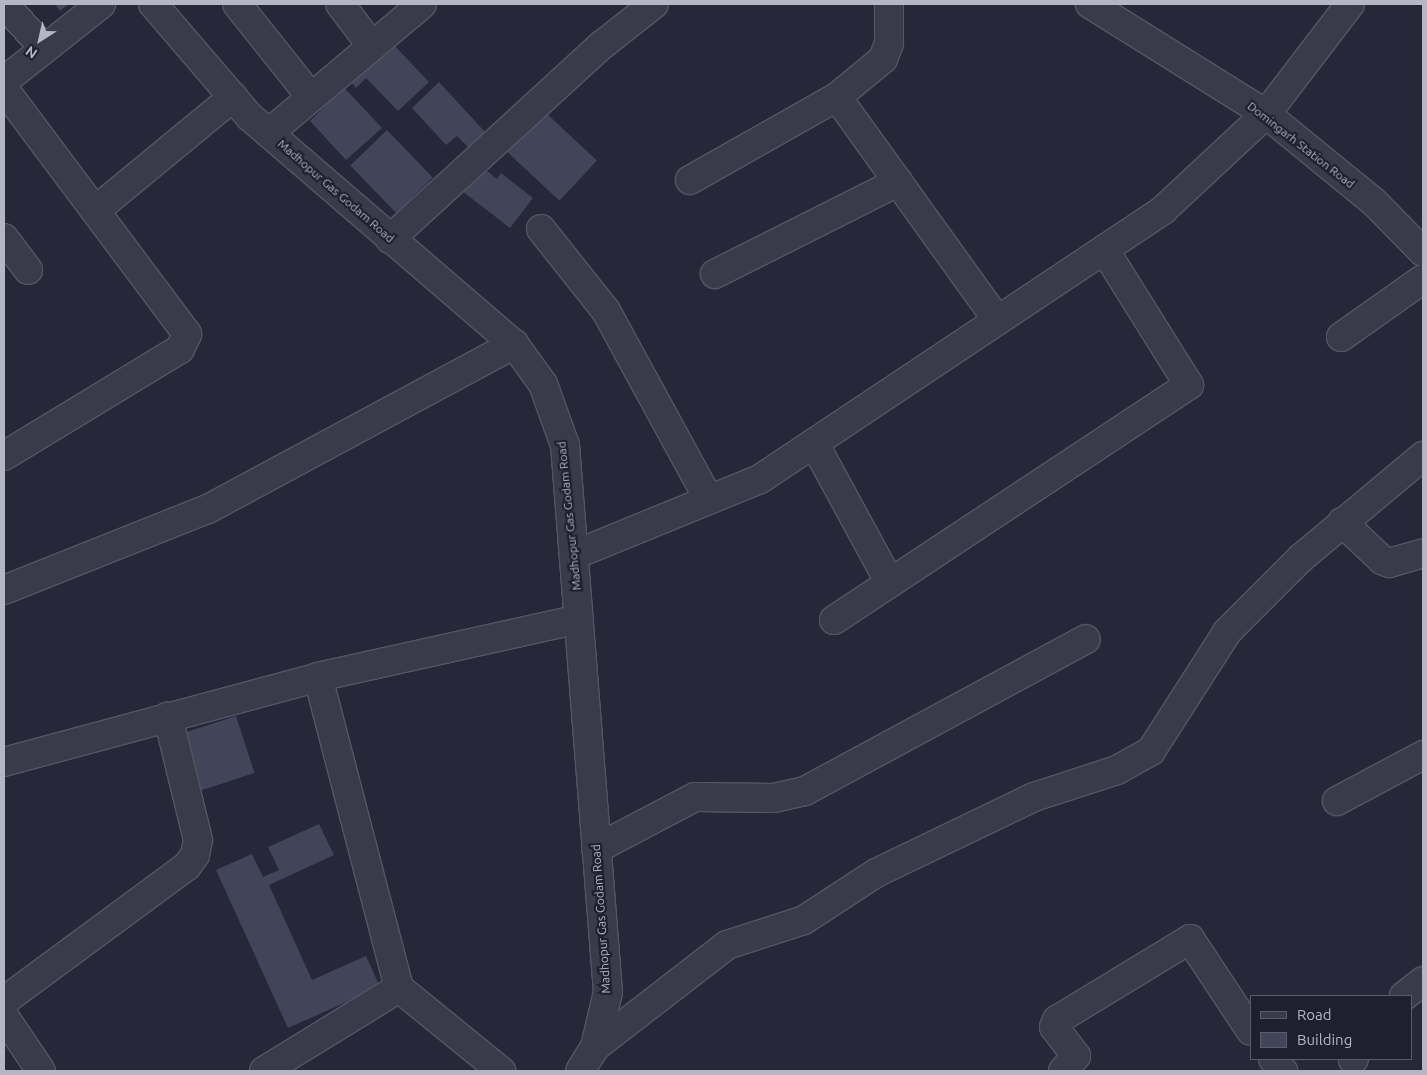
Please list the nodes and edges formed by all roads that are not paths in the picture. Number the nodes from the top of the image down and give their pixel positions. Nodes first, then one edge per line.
1 (4, 4) edge
2 (101, 4) edge
3 (153, 4) edge
4 (237, 4) edge
5 (340, 4) edge
6 (422, 4) edge
7 (654, 4) edge
8 (889, 4) edge
9 (1090, 4) edge
10 (1350, 4) edge
11 (372, 46) junction
12 (44, 48) junction
13 (4, 81) edge
14 (4, 89) edge
15 (233, 97) junction
16 (837, 97) junction
17 (311, 98) junction
18 (1266, 114) junction
19 (269, 133) junction
20 (690, 180) dead end
21 (898, 182) junction
22 (96, 210) junction
23 (541, 229) dead end
24 (4, 238) edge
25 (390, 239) junction
26 (1104, 250) junction
27 (1423, 252) edge
28 (28, 270) dead end
29 (715, 274) dead end
30 (1423, 279) edge
31 (998, 320) junction
32 (1341, 337) dead end
33 (514, 344) junction
34 (814, 443) junction
35 (4, 456) edge
36 (1423, 456) edge
37 (709, 500) junction
38 (1342, 522) junction
39 (1423, 553) edge
40 (574, 555) junction
41 (890, 583) junction
42 (4, 590) edge
43 (579, 619) junction
44 (834, 620) dead end
45 (1086, 639) dead end
46 (318, 677) junction
47 (168, 717) junction
48 (1423, 755) edge
49 (4, 762) edge
50 (1337, 801) dead end
51 (596, 849) junction
52 (1423, 981) edge
53 (399, 988) junction
54 (1405, 995) edge
55 (4, 1002) edge
56 (4, 1016) edge
57 (1250, 1029) edge
58 (595, 1047) junction
59 (1274, 1060) edge
60 (42, 1071) edge
61 (264, 1071) edge
62 (501, 1071) edge
63 (580, 1071) edge
64 (1063, 1071) edge
65 (1283, 1071) edge

1 - 12 street
2 - 12 street
3 - 15 street, Madhopur Gas Godam Road
4 - 17 street
5 - 11 street
6 - 11 street
7 - 25 street
8 - 16 street
9 - 18 street, Domingarh Station Road
10 - 18 street
11 - 17 street
12 - 13 street
14 - 22 street
15 - 19 street, Madhopur Gas Godam Road
15 - 22 street
16 - 20 street
16 - 21 street
17 - 19 street
18 - 26 street
18 - 27 street, Domingarh Station Road
19 - 25 street, Madhopur Gas Godam Road
21 - 29 street
21 - 31 street
22 - 35 street
23 - 37 street
24 - 28 street
25 - 33 street, Madhopur Gas Godam Road
26 - 31 street
26 - 41 street
30 - 32 street
31 - 34 street
33 - 40 street, Madhopur Gas Godam Road
33 - 42 street
34 - 37 street
34 - 41 street
36 - 38 street
37 - 40 street
38 - 39 street
38 - 58 street
40 - 43 street, Madhopur Gas Godam Road
41 - 44 street
43 - 46 street
43 - 51 street, Madhopur Gas Godam Road
45 - 51 street
46 - 47 street
46 - 53 street
47 - 49 street
47 - 55 street
48 - 50 street
51 - 58 street, Madhopur Gas Godam Road
52 - 54 street
53 - 61 street
53 - 62 street
56 - 60 street
57 - 64 street
58 - 63 street, Madhopur Gas Godam Road
59 - 65 street

